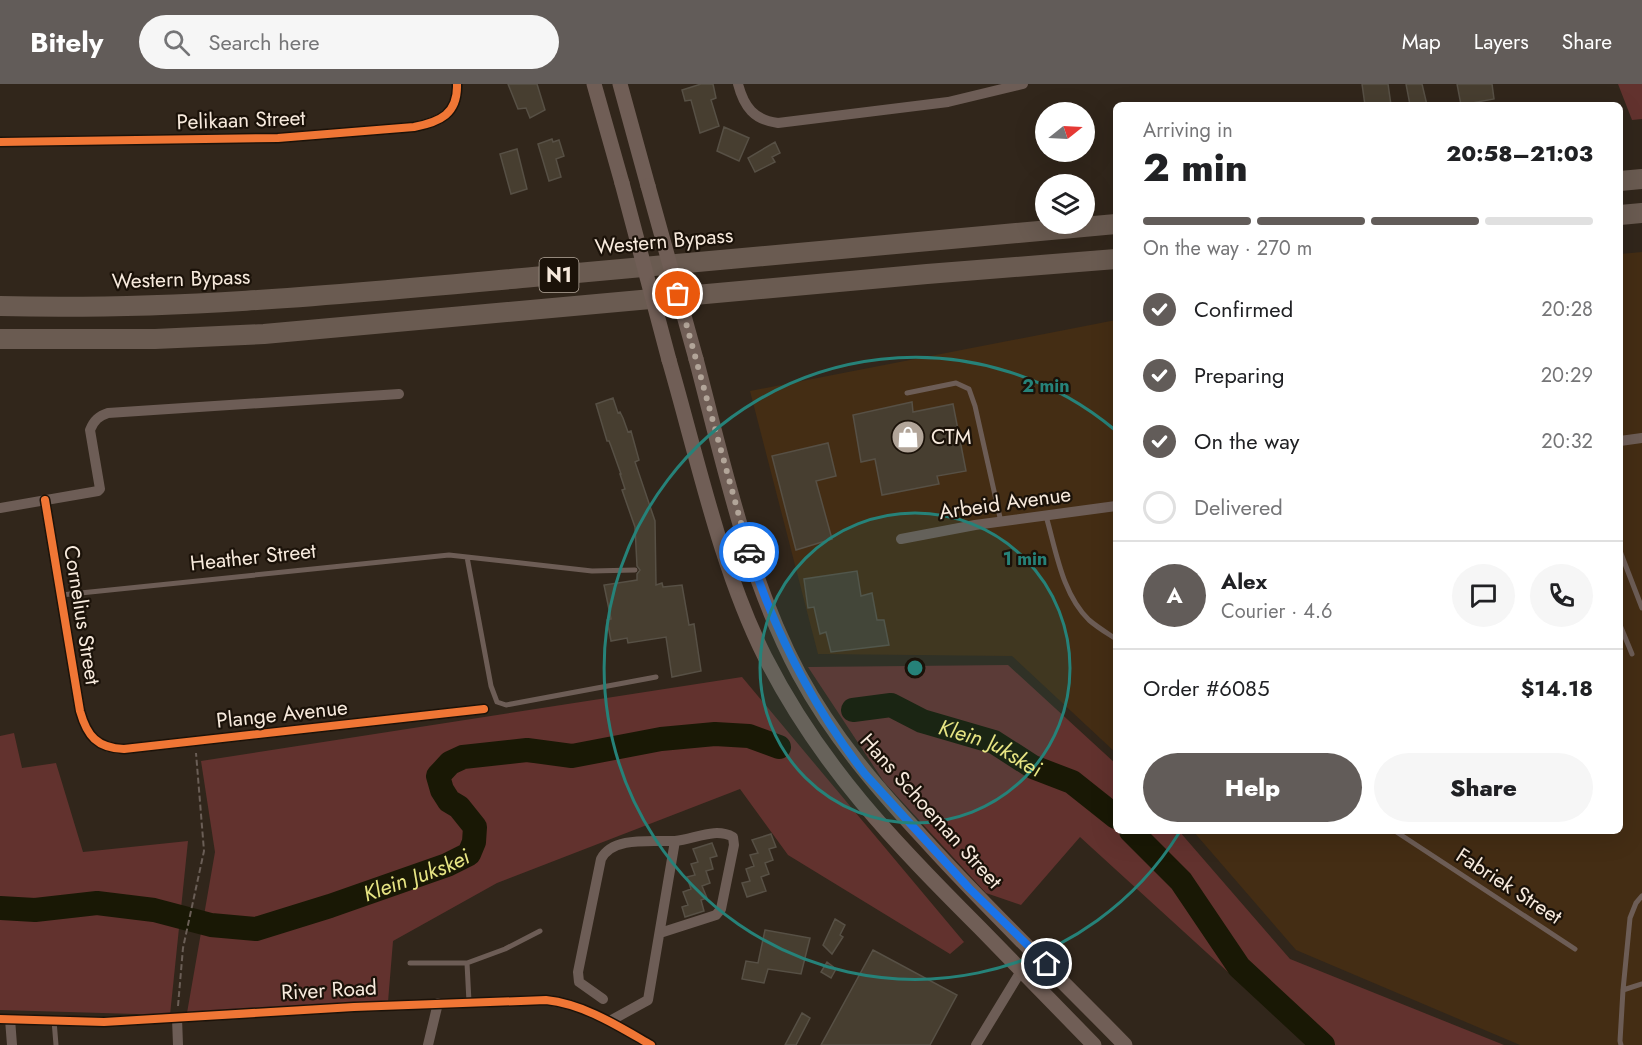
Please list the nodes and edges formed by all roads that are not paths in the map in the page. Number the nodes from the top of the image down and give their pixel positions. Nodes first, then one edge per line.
1 (457, 84) edge
2 (594, 84) edge
3 (620, 84) edge
4 (738, 84) edge
5 (1023, 84) edge
6 (980, 89) edge
7 (0, 142) edge
8 (1642, 179) edge
9 (1623, 181) edge
10 (1642, 213) edge
11 (1623, 215) edge
12 (1113, 224) edge
13 (1113, 259) edge
14 (0, 306) edge
15 (0, 339) edge
16 (907, 393) dead end
17 (399, 394) dead end
18 (1642, 438) edge
19 (1623, 441) edge
20 (45, 500) junction
21 (1113, 507) edge
22 (0, 508) edge
23 (1046, 516) junction
24 (1001, 522) junction
25 (901, 538) dead end
26 (467, 557) junction
27 (1623, 559) edge
28 (635, 570) dead end
29 (61, 595) junction
30 (1642, 608) edge
31 (1623, 632) edge
32 (1113, 637) edge
33 (1632, 654) dead end
34 (656, 677) dead end
35 (483, 709) dead end
36 (90, 734) joint
37 (1400, 834) edge
38 (675, 842) junction
39 (1642, 896) edge
40 (540, 931) dead end
41 (660, 933) junction
42 (1575, 949) dead end
43 (1036, 953) junction
44 (410, 963) dead end
45 (467, 963) junction
46 (1021, 970) junction
47 (1642, 984) edge
48 (1623, 990) junction
49 (603, 999) dead end
50 (470, 1002) junction
51 (438, 1003) junction
52 (177, 1018) junction
53 (5, 1019) edge
54 (54, 1020) junction
55 (610, 1021) junction
56 (10, 1045) edge
57 (56, 1045) edge
58 (178, 1045) edge
59 (428, 1045) edge
60 (651, 1045) edge
61 (976, 1045) edge
62 (1094, 1045) edge
63 (1125, 1045) edge
64 (1621, 1045) edge

1 - 7 street, Pelikaan Street
2 - 46 main road, Hans Schoeman Street, bridge
3 - 43 main road, Hans Schoeman Street, bridge
4 - 6 street
5 - 6 street
8 - 9 highway
10 - 11 highway
12 - 14 highway, Western Bypass / N1
13 - 15 highway, N1
16 - 24 lane
17 - 20 street
18 - 19 street
20 - 22 street
20 - 29 street, Cornelius Street
21 - 23 street, Arbeid Avenue
23 - 24 street, Arbeid Avenue
23 - 32 lane
24 - 25 street, Arbeid Avenue
26 - 28 lane, Heather Street
26 - 29 lane, Heather Street
26 - 34 lane
27 - 30 lane
29 - 36 street, Cornelius Street
31 - 33 lane
35 - 36 street, Plange Avenue
37 - 42 lane, Fabriek Street
38 - 41 street
38 - 41 street
38 - 49 street
39 - 48 lane
40 - 45 lane
41 - 55 street
43 - 46 street
43 - 63 main road, Hans Schoeman Street
44 - 45 lane
45 - 50 lane
46 - 61 street
46 - 62 main road, Hans Schoeman Street
47 - 48 lane
48 - 64 lane
50 - 51 street, River Road
50 - 55 street, River Road
51 - 52 street, River Road
51 - 59 street
52 - 54 street, River Road
52 - 58 street
53 - 54 street, River Road
53 - 56 street
54 - 57 lane
55 - 60 street, River Road

